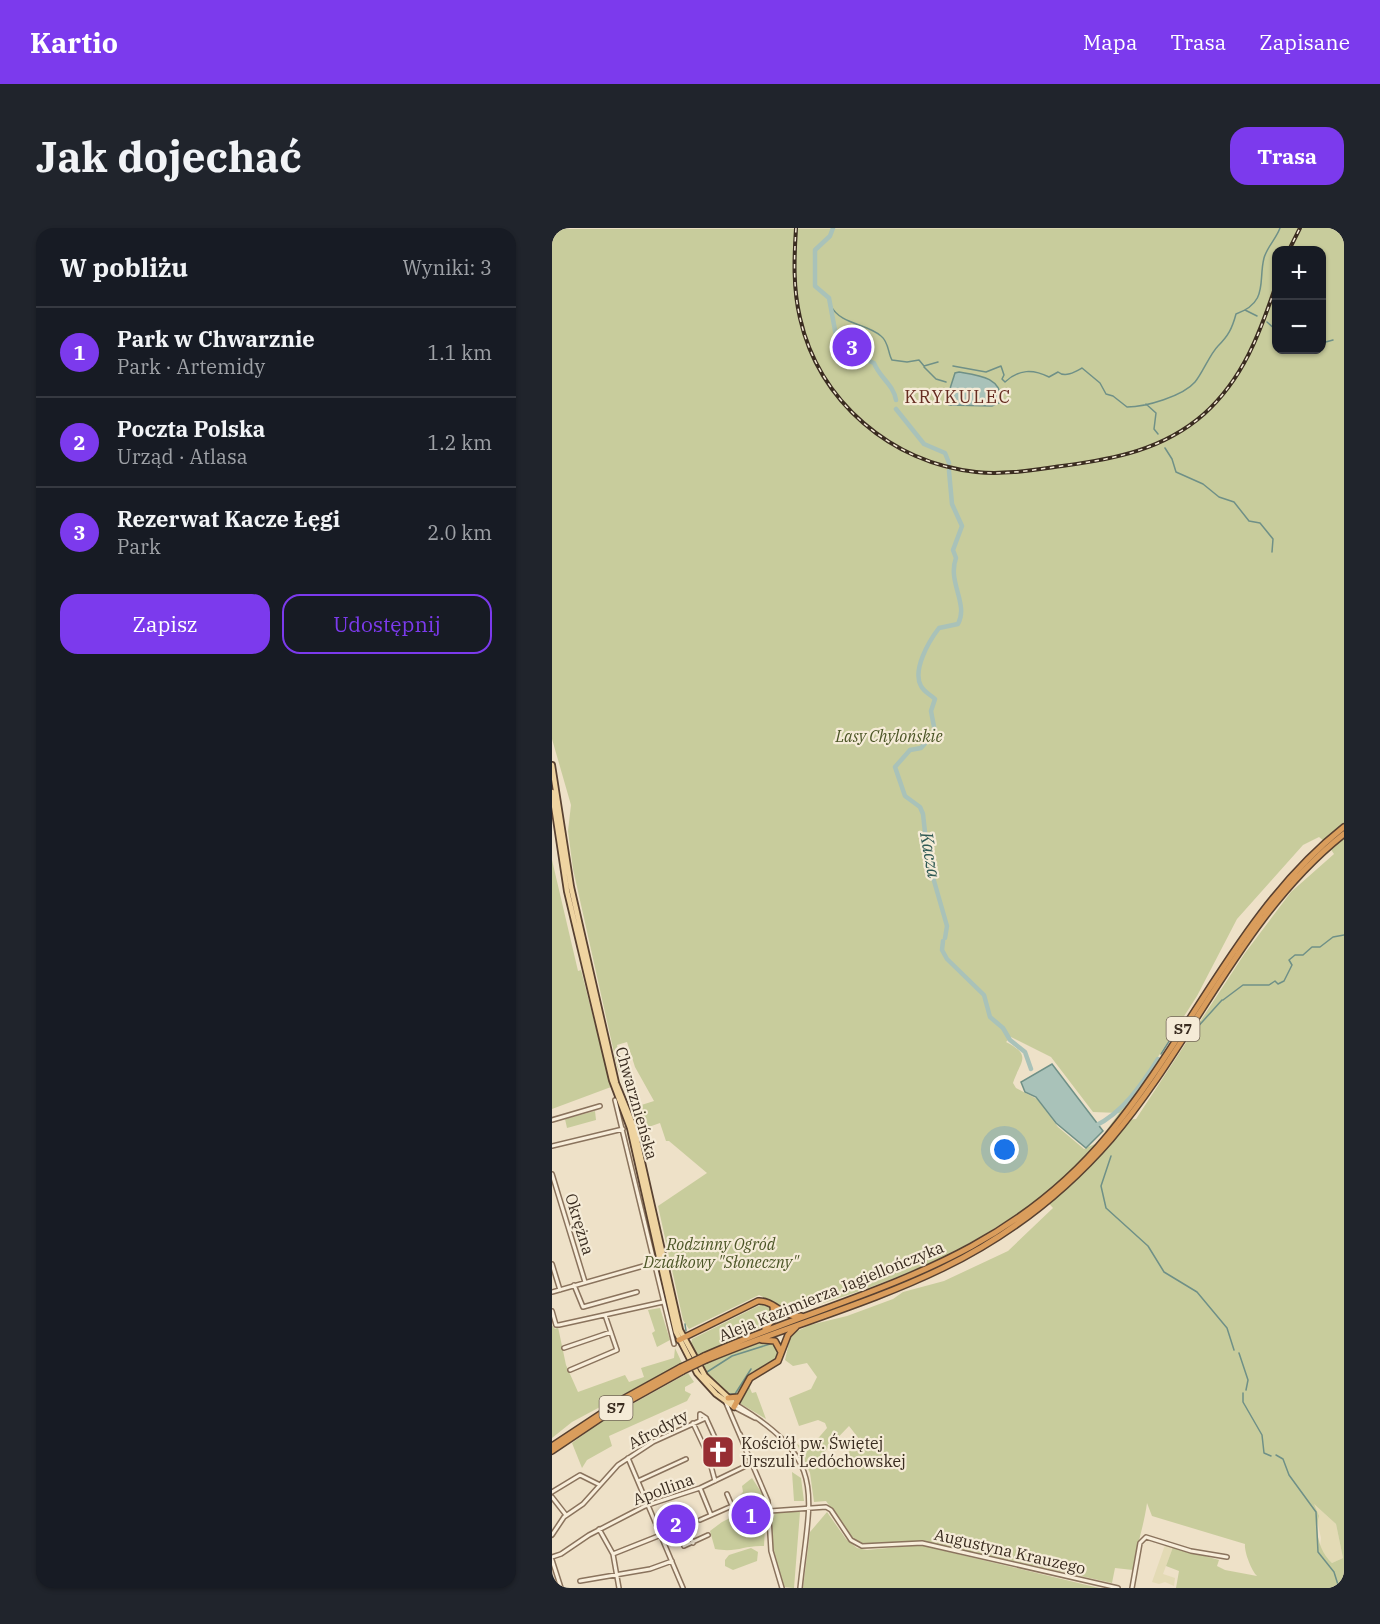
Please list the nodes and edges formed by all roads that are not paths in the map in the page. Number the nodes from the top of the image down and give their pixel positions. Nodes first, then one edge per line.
1 (552, 765) edge
2 (552, 792) edge
3 (556, 804) junction
4 (1344, 828) edge
5 (1344, 834) edge
6 (615, 1100) dead end
7 (600, 1106) dead end
8 (552, 1120) edge
9 (632, 1127) junction
10 (623, 1129) junction
11 (552, 1146) edge
12 (552, 1174) edge
13 (654, 1263) junction
14 (552, 1264) edge
15 (585, 1282) junction
16 (574, 1286) junction
17 (560, 1290) junction
18 (552, 1292) edge
19 (637, 1292) dead end
20 (664, 1302) junction
21 (772, 1305) junction
22 (552, 1311) edge
23 (605, 1314) junction
24 (807, 1318) junction
25 (611, 1331) junction
26 (755, 1337) junction
27 (679, 1340) junction
28 (564, 1348) dead end
29 (781, 1353) junction
30 (682, 1369) junction
31 (570, 1370) dead end
32 (738, 1397) junction
33 (727, 1400) junction
34 (735, 1406) junction
35 (735, 1418) junction
36 (693, 1423) junction
37 (716, 1440) dead end
38 (552, 1446) edge
39 (552, 1451) edge
40 (628, 1458) junction
41 (686, 1460) dead end
42 (752, 1463) junction
43 (638, 1481) junction
44 (715, 1481) junction
45 (600, 1485) junction
46 (700, 1488) junction
47 (552, 1492) edge
48 (727, 1494) dead end
49 (552, 1497) edge
50 (648, 1505) junction
51 (732, 1506) junction
52 (809, 1507) junction
53 (771, 1511) junction
54 (681, 1513) dead end
55 (566, 1515) junction
56 (711, 1515) junction
57 (736, 1515) dead end
58 (700, 1520) dead end
59 (686, 1526) junction
60 (599, 1529) junction
61 (552, 1535) edge
62 (661, 1535) junction
63 (708, 1535) dead end
64 (693, 1543) junction
65 (684, 1546) dead end
66 (613, 1554) junction
67 (1227, 1557) dead end
68 (552, 1559) edge
69 (672, 1561) junction
70 (617, 1576) junction
71 (580, 1581) dead end
72 (561, 1588) edge
73 (619, 1588) edge
74 (683, 1588) edge
75 (782, 1588) edge
76 (800, 1588) edge
77 (1118, 1588) edge
78 (1132, 1588) edge

1 - 3 main road, Chwarznieńska
2 - 3 main road, Chwarznieńska
3 - 9 main road, Chwarznieńska
4 - 24 highway, Aleja Kazimierza Jagiellończyka / S7
5 - 24 highway, Aleja Kazimierza Jagiellończyka / S7
6 - 10 street, Chwarznieńska
7 - 8 street
9 - 10 street
9 - 27 main road, Chwarznieńska
10 - 11 street
10 - 13 street, Chwarznieńska
12 - 15 street, Okrężna
13 - 15 street
13 - 20 street, Chwarznieńska
14 - 17 street
15 - 16 street
16 - 17 street
16 - 19 street
17 - 18 street
20 - 23 street
20 - 27 street, Chwarznieńska
21 - 24 highway
21 - 26 highway
21 - 27 highway
22 - 23 street
23 - 25 street
24 - 26 highway, Aleja Kazimierza Jagiellończyka / S7
24 - 29 highway
25 - 28 street
25 - 31 street
26 - 29 highway
26 - 30 highway, Aleja Kazimierza Jagiellończyka / S7, bridge
27 - 33 main road, Chwarznieńska
29 - 32 highway
30 - 38 highway, Aleja Kazimierza Jagiellończyka / S7
30 - 39 highway, Aleja Kazimierza Jagiellończyka / S7
32 - 33 highway
32 - 34 highway
33 - 34 main road, Chwarznieńska
33 - 35 street, Chwarznieńska
34 - 35 street, Chwarznieńska
34 - 52 street, Chwarznieńska
35 - 42 street, Chwarznieńska
36 - 37 street, Afrodyty
36 - 40 street, Afrodyty
36 - 44 street
40 - 43 street
40 - 45 street, Afrodyty
41 - 43 street
42 - 44 street, Apollina
42 - 53 street, Chwarznieńska
43 - 50 street
44 - 46 street, Apollina
45 - 47 street
45 - 55 street, Afrodyty
46 - 50 street, Apollina
46 - 56 street
48 - 51 street
49 - 55 street
50 - 60 street, Apollina
50 - 62 street
51 - 56 street
51 - 57 street
52 - 53 street, Augustyna Krauzego
52 - 76 street, Chwarznieńska
52 - 77 street, Augustyna Krauzego
53 - 75 street, Chwarznieńska
54 - 59 street
55 - 61 street, Afrodyty
56 - 58 street
59 - 62 street
59 - 64 street
60 - 66 street
60 - 68 street, Apollina
62 - 66 street
62 - 69 street
63 - 64 street
64 - 65 street
66 - 70 street
67 - 78 street
68 - 72 street
69 - 70 street
69 - 74 street
70 - 71 street
70 - 73 street

